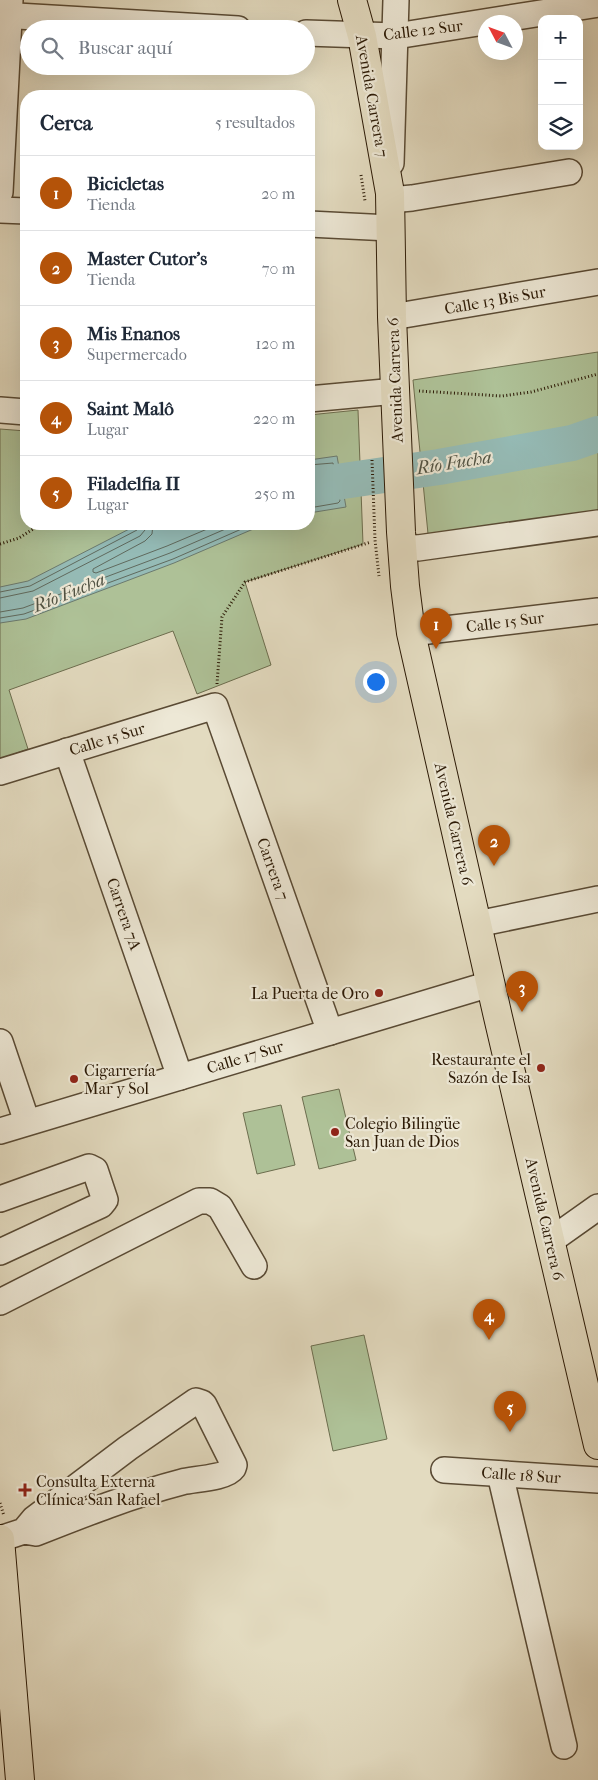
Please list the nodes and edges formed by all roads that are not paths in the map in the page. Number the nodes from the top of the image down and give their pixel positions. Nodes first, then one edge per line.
1 (352, 0) edge
2 (396, 0) edge
3 (598, 4) edge
4 (6, 10) edge
5 (128, 20) edge
6 (315, 33) edge
7 (362, 36) junction
8 (396, 36) junction
9 (568, 172) dead end
10 (0, 192) edge
11 (390, 196) junction
12 (0, 210) edge
13 (20, 211) edge
14 (315, 224) edge
15 (390, 228) junction
16 (598, 282) edge
17 (392, 317) junction
18 (406, 391) junction
19 (315, 399) edge
20 (0, 410) edge
21 (20, 412) edge
22 (598, 523) edge
23 (402, 547) junction
24 (598, 611) edge
25 (411, 633) junction
26 (215, 706) joint
27 (67, 751) junction
28 (0, 772) edge
29 (598, 899) edge
30 (477, 924) junction
31 (490, 984) junction
32 (330, 1032) junction
33 (0, 1042) edge
34 (180, 1077) junction
35 (27, 1122) junction
36 (0, 1131) edge
37 (0, 1199) edge
38 (598, 1207) edge
39 (550, 1241) junction
40 (0, 1252) edge
41 (254, 1266) dead end
42 (0, 1302) edge
43 (598, 1445) edge
44 (444, 1470) dead end
45 (500, 1474) junction
46 (598, 1480) edge
47 (8, 1536) edge
48 (7, 1694) edge
49 (564, 1746) dead end
50 (20, 1780) edge

1 - 7 main road, Avenida Carrera 7
2 - 8 street
3 - 8 street, Calle 12 Sur
4 - 5 street
4 - 10 street
6 - 7 street, Calle 12 Sur
7 - 8 street, Calle 12 Sur
7 - 11 main road, Avenida Carrera 7
8 - 11 street
9 - 11 street
11 - 15 main road, Avenida Carrera 6
12 - 13 street
14 - 15 street
15 - 17 main road, Avenida Carrera 6
16 - 17 street, Calle 13 Bis Sur
17 - 18 main road, Avenida Carrera 6
18 - 19 street
18 - 23 main road, Avenida Carrera 6
20 - 21 street
22 - 23 street
23 - 25 main road, Avenida Carrera 6
24 - 25 street, Calle 15 Sur
25 - 30 main road, Avenida Carrera 6
26 - 27 street, Calle 15 Sur
26 - 32 street, Carrera 7
27 - 28 street, Calle 15 Sur
27 - 34 street, Carrera 7A
29 - 30 street
30 - 31 main road, Avenida Carrera 6
31 - 32 street, Calle 17 Sur
31 - 39 main road, Avenida Carrera 6
32 - 34 street, Calle 17 Sur
33 - 35 street
34 - 35 street, Calle 17 Sur
35 - 36 street, Calle 17 Sur
37 - 40 street
38 - 39 street
39 - 43 main road, Avenida Carrera 6
41 - 42 street
44 - 45 street, Calle 18 Sur
45 - 46 street, Calle 18 Sur
45 - 49 street
47 - 47 street
47 - 48 main road
48 - 50 main road

